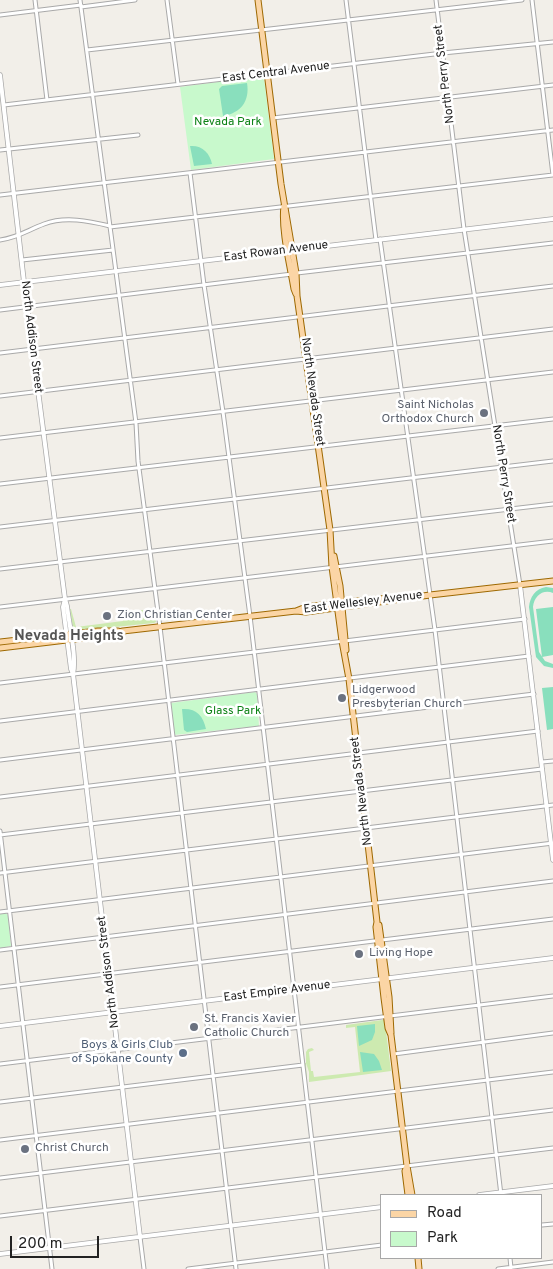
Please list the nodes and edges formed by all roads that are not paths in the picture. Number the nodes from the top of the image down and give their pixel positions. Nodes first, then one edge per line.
1 (36, 0) edge
2 (80, 0) edge
3 (135, 0) edge
4 (167, 0) edge
5 (258, 0) edge
6 (346, 0) edge
7 (436, 0) edge
8 (522, 0) edge
9 (532, 0) edge
10 (81, 6) junction
11 (437, 9) junction
12 (37, 11) junction
13 (0, 15) edge
14 (348, 19) junction
15 (262, 30) junction
16 (172, 40) junction
17 (553, 42) edge
18 (537, 43) junction
19 (87, 50) junction
20 (443, 53) junction
21 (354, 64) junction
22 (267, 74) junction
23 (0, 75) edge
24 (178, 84) junction
25 (553, 85) edge
26 (542, 86) junction
27 (92, 94) junction
28 (448, 97) junction
29 (47, 100) junction
30 (2, 106) edge
31 (359, 107) junction
32 (273, 118) junction
33 (547, 130) junction
34 (553, 130) edge
35 (138, 135) dead end
36 (98, 140) junction
37 (453, 141) junction
38 (9, 149) junction
39 (0, 150) edge
40 (364, 151) junction
41 (279, 162) junction
42 (190, 173) junction
43 (553, 175) edge
44 (104, 183) junction
45 (459, 185) junction
46 (14, 194) junction
47 (0, 195) edge
48 (370, 196) junction
49 (284, 206) junction
50 (195, 217) junction
51 (553, 219) edge
52 (110, 226) junction
53 (464, 229) junction
54 (19, 236) junction
55 (0, 240) edge
56 (378, 240) junction
57 (553, 243) edge
58 (113, 250) junction
59 (290, 250) junction
60 (468, 253) junction
61 (22, 260) junction
62 (201, 261) junction
63 (384, 263) junction
64 (116, 271) junction
65 (294, 273) junction
66 (24, 282) junction
67 (0, 285) edge
68 (204, 285) junction
69 (553, 286) edge
70 (475, 295) junction
71 (119, 296) junction
72 (390, 305) junction
73 (27, 306) junction
74 (0, 310) edge
75 (301, 316) junction
76 (210, 328) junction
77 (553, 329) edge
78 (482, 337) junction
79 (125, 338) junction
80 (396, 348) junction
81 (33, 349) junction
82 (0, 353) edge
83 (307, 359) junction
84 (217, 370) junction
85 (553, 372) edge
86 (488, 379) junction
87 (130, 380) junction
88 (402, 390) junction
89 (38, 391) junction
90 (0, 396) edge
91 (313, 401) junction
92 (223, 412) junction
93 (553, 419) edge
94 (136, 423) junction
95 (495, 425) junction
96 (43, 433) junction
97 (409, 435) junction
98 (0, 438) edge
99 (319, 446) junction
100 (229, 457) junction
101 (553, 461) edge
102 (502, 467) junction
103 (139, 468) junction
104 (415, 477) junction
105 (49, 478) junction
106 (0, 484) edge
107 (325, 488) junction
108 (234, 499) junction
109 (553, 504) edge
110 (145, 509) junction
111 (509, 509) junction
112 (420, 519) junction
113 (54, 520) junction
114 (0, 527) edge
115 (330, 530) junction
116 (240, 540) junction
117 (553, 541) edge
118 (514, 546) junction
119 (150, 551) junction
120 (425, 556) junction
121 (60, 562) junction
122 (335, 567) junction
123 (0, 569) edge
124 (245, 577) junction
125 (553, 581) edge
126 (520, 585) junction
127 (155, 589) junction
128 (430, 595) junction
129 (64, 599) junction
130 (340, 605) junction
131 (0, 607) edge
132 (250, 616) junction
133 (524, 619) junction
134 (160, 627) junction
135 (435, 630) junction
136 (69, 637) junction
137 (344, 641) junction
138 (0, 642) edge
139 (0, 648) edge
140 (254, 652) junction
141 (529, 656) junction
142 (164, 664) junction
143 (440, 667) junction
144 (73, 674) junction
145 (349, 679) junction
146 (0, 684) edge
147 (259, 690) junction
148 (534, 694) junction
149 (168, 701) junction
150 (444, 705) junction
151 (78, 712) junction
152 (354, 716) junction
153 (0, 721) edge
154 (263, 727) junction
155 (538, 731) junction
156 (173, 739) junction
157 (448, 743) junction
158 (82, 749) junction
159 (358, 754) junction
160 (0, 760) edge
161 (553, 761) edge
162 (542, 762) junction
163 (268, 765) junction
164 (542, 769) junction
165 (177, 776) junction
166 (453, 780) junction
167 (87, 787) junction
168 (362, 791) junction
169 (0, 797) edge
170 (272, 802) junction
171 (553, 805) edge
172 (546, 806) junction
173 (182, 814) junction
174 (457, 818) junction
175 (91, 824) junction
176 (367, 829) junction
177 (0, 830) edge
178 (0, 835) edge
179 (276, 840) junction
180 (552, 843) edge
181 (186, 851) junction
182 (462, 855) junction
183 (553, 860) edge
184 (96, 862) junction
185 (371, 867) junction
186 (0, 873) edge
187 (5, 873) junction
188 (280, 877) junction
189 (553, 881) edge
190 (190, 888) junction
191 (466, 893) junction
192 (100, 899) junction
193 (375, 904) junction
194 (10, 910) junction
195 (0, 912) edge
196 (285, 914) junction
197 (553, 919) edge
198 (195, 926) junction
199 (470, 929) junction
200 (105, 937) junction
201 (380, 941) junction
202 (14, 948) junction
203 (0, 950) edge
204 (289, 952) junction
205 (553, 958) edge
206 (199, 964) junction
207 (475, 967) junction
208 (109, 974) junction
209 (384, 978) junction
210 (18, 985) junction
211 (0, 988) edge
212 (294, 989) junction
213 (553, 996) edge
214 (204, 1001) junction
215 (479, 1005) junction
216 (113, 1012) junction
217 (388, 1016) junction
218 (23, 1023) junction
219 (0, 1026) edge
220 (298, 1027) junction
221 (553, 1033) edge
222 (209, 1038) junction
223 (484, 1042) junction
224 (118, 1049) junction
225 (393, 1054) junction
226 (27, 1060) junction
227 (0, 1064) edge
228 (304, 1065) junction
229 (553, 1072) edge
230 (213, 1076) junction
231 (488, 1079) junction
232 (122, 1087) junction
233 (398, 1091) junction
234 (32, 1098) junction
235 (0, 1102) edge
236 (308, 1102) junction
237 (553, 1110) edge
238 (218, 1113) junction
239 (493, 1117) junction
240 (127, 1124) junction
241 (402, 1128) junction
242 (36, 1135) junction
243 (0, 1140) edge
244 (312, 1140) junction
245 (553, 1148) edge
246 (222, 1151) junction
247 (497, 1155) junction
248 (131, 1162) junction
249 (407, 1166) junction
250 (41, 1173) junction
251 (317, 1177) junction
252 (0, 1178) edge
253 (553, 1186) edge
254 (226, 1189) junction
255 (408, 1194) edge
256 (412, 1194) edge
257 (501, 1194) edge
258 (136, 1199) junction
259 (380, 1207) edge
260 (45, 1210) junction
261 (321, 1215) junction
262 (0, 1216) edge
263 (231, 1226) junction
264 (140, 1237) junction
265 (380, 1245) edge
266 (50, 1248) junction
267 (325, 1252) junction
268 (0, 1254) edge
269 (553, 1262) edge
270 (235, 1263) junction
271 (511, 1268) edge
272 (52, 1269) edge
273 (144, 1269) edge
274 (188, 1269) edge
275 (236, 1269) edge
276 (327, 1269) edge
277 (498, 1269) edge

1 - 12 street
2 - 10 street
3 - 10 street
4 - 16 street
5 - 15 main road, North Nevada Street
6 - 14 street
7 - 11 street, North Perry Street
8 - 11 street
9 - 18 street
10 - 12 street
10 - 19 street
11 - 14 street
11 - 20 street, North Perry Street
12 - 13 street
12 - 29 street
14 - 15 street
14 - 21 street
15 - 16 street
15 - 22 main road, North Nevada Street
16 - 19 street
16 - 24 street
17 - 18 street, East Central Avenue
18 - 20 street, East Central Avenue
18 - 26 street
19 - 27 street
20 - 21 street, East Central Avenue
20 - 28 street, North Perry Street
21 - 22 street, East Central Avenue
21 - 31 street
22 - 24 street, East Central Avenue
22 - 32 main road, North Nevada Street
23 - 30 street, North Addison Street
24 - 27 street, East Central Avenue
25 - 26 street
26 - 28 street
26 - 33 street
27 - 29 street, East Central Avenue
27 - 36 street
28 - 31 street
28 - 37 street, North Perry Street
29 - 30 street, East Central Avenue
30 - 38 street, North Addison Street
31 - 32 street
31 - 40 street
32 - 41 main road, North Nevada Street
33 - 34 street
33 - 37 street
33 - 43 street
35 - 36 street
36 - 38 street
36 - 44 street
37 - 40 street
37 - 45 street, North Perry Street
38 - 39 street
38 - 46 street, North Addison Street
40 - 41 street
40 - 48 street
41 - 42 street
41 - 49 main road, North Nevada Street
42 - 44 street
42 - 50 street
43 - 45 street
44 - 46 street
44 - 52 street
45 - 48 street
45 - 53 street, North Perry Street
46 - 47 street
46 - 54 street, North Addison Street
48 - 49 street
48 - 56 street
49 - 50 street
49 - 59 main road, North Nevada Street
50 - 52 street
50 - 62 street
51 - 53 street, East Rowan Avenue
52 - 54 street
52 - 58 street
53 - 56 street, East Rowan Avenue
53 - 60 street, North Perry Street
54 - 55 street
54 - 61 street, North Addison Street
56 - 59 street, East Rowan Avenue
56 - 63 street
57 - 60 street
58 - 61 street
58 - 64 street
59 - 62 street, East Rowan Avenue
59 - 65 main road, North Nevada Street
60 - 63 street
60 - 70 street, North Perry Street
61 - 66 street, North Addison Street
62 - 64 street, East Rowan Avenue
62 - 68 street
63 - 65 street
63 - 72 street
64 - 66 street, East Rowan Avenue
64 - 71 street
65 - 68 street
65 - 75 main road, North Nevada Street
66 - 67 street, East Rowan Avenue
66 - 73 street, North Addison Street
68 - 71 street
68 - 76 street
69 - 70 street
70 - 72 street
70 - 78 street, North Perry Street
71 - 73 street
71 - 79 street
72 - 75 street
72 - 80 street
73 - 74 street
73 - 81 street, North Addison Street
75 - 76 street
75 - 83 main road, North Nevada Street
76 - 79 street
76 - 84 street
77 - 78 street
78 - 80 street
78 - 86 street, North Perry Street
79 - 81 street
79 - 87 street
80 - 83 street
80 - 88 street
81 - 82 street
81 - 89 street, North Addison Street
83 - 84 street
83 - 91 main road, North Nevada Street
84 - 87 street
84 - 92 street
85 - 86 street
86 - 88 street
86 - 95 street, North Perry Street
87 - 89 street
87 - 94 street
88 - 91 street
88 - 97 street
89 - 90 street
89 - 96 street, North Addison Street
91 - 92 street
91 - 99 main road, North Nevada Street
92 - 94 street
92 - 100 street
93 - 95 street
94 - 96 street
94 - 103 street
95 - 97 street
95 - 102 street, North Perry Street
96 - 98 street
96 - 105 street, North Addison Street
97 - 99 street
97 - 104 street
99 - 100 street
99 - 107 main road, North Nevada Street
100 - 103 street
100 - 108 street
101 - 102 street
102 - 104 street
102 - 111 street, North Perry Street
103 - 105 street
103 - 110 street
104 - 107 street
104 - 112 street
105 - 106 street
105 - 113 street, North Addison Street
107 - 108 street
107 - 115 main road, North Nevada Street
108 - 110 street
108 - 116 street
109 - 111 street
110 - 113 street
110 - 119 street
111 - 112 street
111 - 118 street, North Perry Street
112 - 115 street
112 - 120 street
113 - 114 street
113 - 121 street, North Addison Street
115 - 116 street
115 - 122 main road, North Nevada Street
116 - 119 street
116 - 124 street
117 - 118 street
118 - 120 street
118 - 126 street, North Perry Street
119 - 121 street
119 - 127 street
120 - 122 street
120 - 128 street
121 - 123 street
121 - 129 street, North Addison Street
122 - 124 street
122 - 130 main road, North Nevada Street
124 - 127 street
124 - 132 street
125 - 126 main road, East Wellesley Avenue
126 - 128 main road, East Wellesley Avenue
126 - 133 street, North Perry Street
127 - 129 street
127 - 134 street
128 - 130 main road, East Wellesley Avenue
128 - 135 street
129 - 131 street
129 - 136 street, North Addison Street
130 - 132 main road, East Wellesley Avenue
130 - 137 main road, North Nevada Street
132 - 134 main road, East Wellesley Avenue
132 - 140 street
133 - 135 street
133 - 141 street, North Perry Street
134 - 136 main road, East Wellesley Avenue
134 - 142 street
135 - 137 street
135 - 143 street
136 - 138 main road, East Wellesley Avenue
136 - 139 main road, East Wellesley Avenue
136 - 144 street, North Addison Street
137 - 140 street
137 - 145 main road, North Nevada Street
140 - 142 street
140 - 147 street
141 - 143 street
141 - 148 street, North Perry Street
142 - 144 street
142 - 149 street
143 - 145 street
143 - 150 street
144 - 146 street
144 - 151 street, North Addison Street
145 - 147 street
145 - 152 main road, North Nevada Street
147 - 149 street
147 - 154 street
148 - 150 street
148 - 155 street, North Perry Street
149 - 151 street
149 - 156 street
150 - 152 street
150 - 157 street
151 - 153 street
151 - 158 street, North Addison Street
152 - 154 street
152 - 159 main road, North Nevada Street
154 - 156 street
154 - 163 street
155 - 157 street
155 - 162 street, North Perry Street
156 - 158 street
156 - 165 street
157 - 159 street
157 - 166 street
158 - 160 street
158 - 167 street, North Addison Street
159 - 163 street
159 - 168 main road, North Nevada Street
161 - 162 street
162 - 164 street, North Perry Street
163 - 165 street
163 - 170 street
164 - 166 street
164 - 172 street, North Perry Street
165 - 167 street
165 - 173 street
166 - 168 street
166 - 174 street
167 - 169 street
167 - 175 street, North Addison Street
168 - 170 street
168 - 176 main road, North Nevada Street
170 - 173 street
170 - 179 street
171 - 172 street
172 - 174 street
172 - 180 street, North Perry Street
173 - 175 street
173 - 181 street
174 - 176 street
174 - 182 street
175 - 178 street
175 - 184 street, North Addison Street
176 - 179 street
176 - 185 main road, North Nevada Street
177 - 178 street
178 - 187 street
179 - 181 street
179 - 188 street
180 - 182 street
180 - 183 street, North Perry Street
181 - 184 street
181 - 190 street
182 - 185 street
182 - 191 street
184 - 187 street
184 - 192 street, North Addison Street
185 - 188 street
185 - 193 main road, North Nevada Street
186 - 187 street
187 - 194 street
188 - 190 street
188 - 196 street
189 - 191 street
190 - 192 street
190 - 198 street
191 - 193 street
191 - 199 street
192 - 194 street
192 - 200 street, North Addison Street
193 - 196 street
193 - 201 main road, North Nevada Street
194 - 195 street
194 - 202 street
196 - 198 street
196 - 204 street
197 - 199 street
198 - 200 street
198 - 206 street
199 - 201 street
199 - 207 street
200 - 202 street
200 - 208 street, North Addison Street
201 - 204 street
201 - 209 main road, North Nevada Street
202 - 203 street
202 - 210 street
204 - 206 street
204 - 212 street
205 - 207 street, East Empire Avenue
206 - 208 street
206 - 214 street
207 - 209 street, East Empire Avenue
207 - 215 street
208 - 210 street
208 - 216 street, North Addison Street
209 - 212 street, East Empire Avenue
209 - 217 main road, North Nevada Street
210 - 211 street
210 - 218 street
212 - 214 street, East Empire Avenue
212 - 220 street
213 - 215 street
214 - 216 street, East Empire Avenue
214 - 222 street
215 - 217 street
215 - 223 street
216 - 218 street, East Empire Avenue
216 - 224 street, North Addison Street
217 - 220 street
217 - 225 main road, North Nevada Street
218 - 219 street, East Empire Avenue
218 - 226 street
220 - 222 street
220 - 228 street
221 - 223 street
222 - 224 street
222 - 230 street
223 - 225 street
223 - 231 street
224 - 226 street
224 - 232 street, North Addison Street
225 - 233 main road, North Nevada Street
226 - 227 street
226 - 234 street
228 - 230 street
228 - 236 street
229 - 231 street
230 - 232 street
230 - 238 street
231 - 233 street
231 - 239 street
232 - 234 street
232 - 240 street, North Addison Street
233 - 236 street
233 - 241 main road, North Nevada Street
234 - 235 street
234 - 242 street
236 - 238 street
236 - 244 street
237 - 239 street
238 - 240 street
238 - 246 street
239 - 241 street
239 - 247 street
240 - 242 street
240 - 248 street, North Addison Street
241 - 244 street
241 - 249 main road, North Nevada Street
242 - 243 street
242 - 250 street
244 - 246 street
244 - 251 street
245 - 247 street
246 - 248 street
246 - 254 street
247 - 249 street
247 - 257 street
248 - 250 street
248 - 258 street, North Addison Street
249 - 251 street
249 - 255 main road, North Nevada Street
249 - 256 main road, North Nevada Street
250 - 252 street
250 - 260 street
251 - 254 street
251 - 261 street
253 - 257 street
254 - 258 street
254 - 263 street
258 - 260 street
258 - 264 street, North Addison Street
259 - 261 street
260 - 262 street
260 - 266 street
261 - 263 street
261 - 267 street
263 - 264 street
263 - 270 street
264 - 266 street
264 - 273 street, North Addison Street
265 - 267 street
266 - 268 street
266 - 272 street
267 - 270 street
267 - 276 street
269 - 271 street
270 - 274 street
270 - 275 street
271 - 277 street

